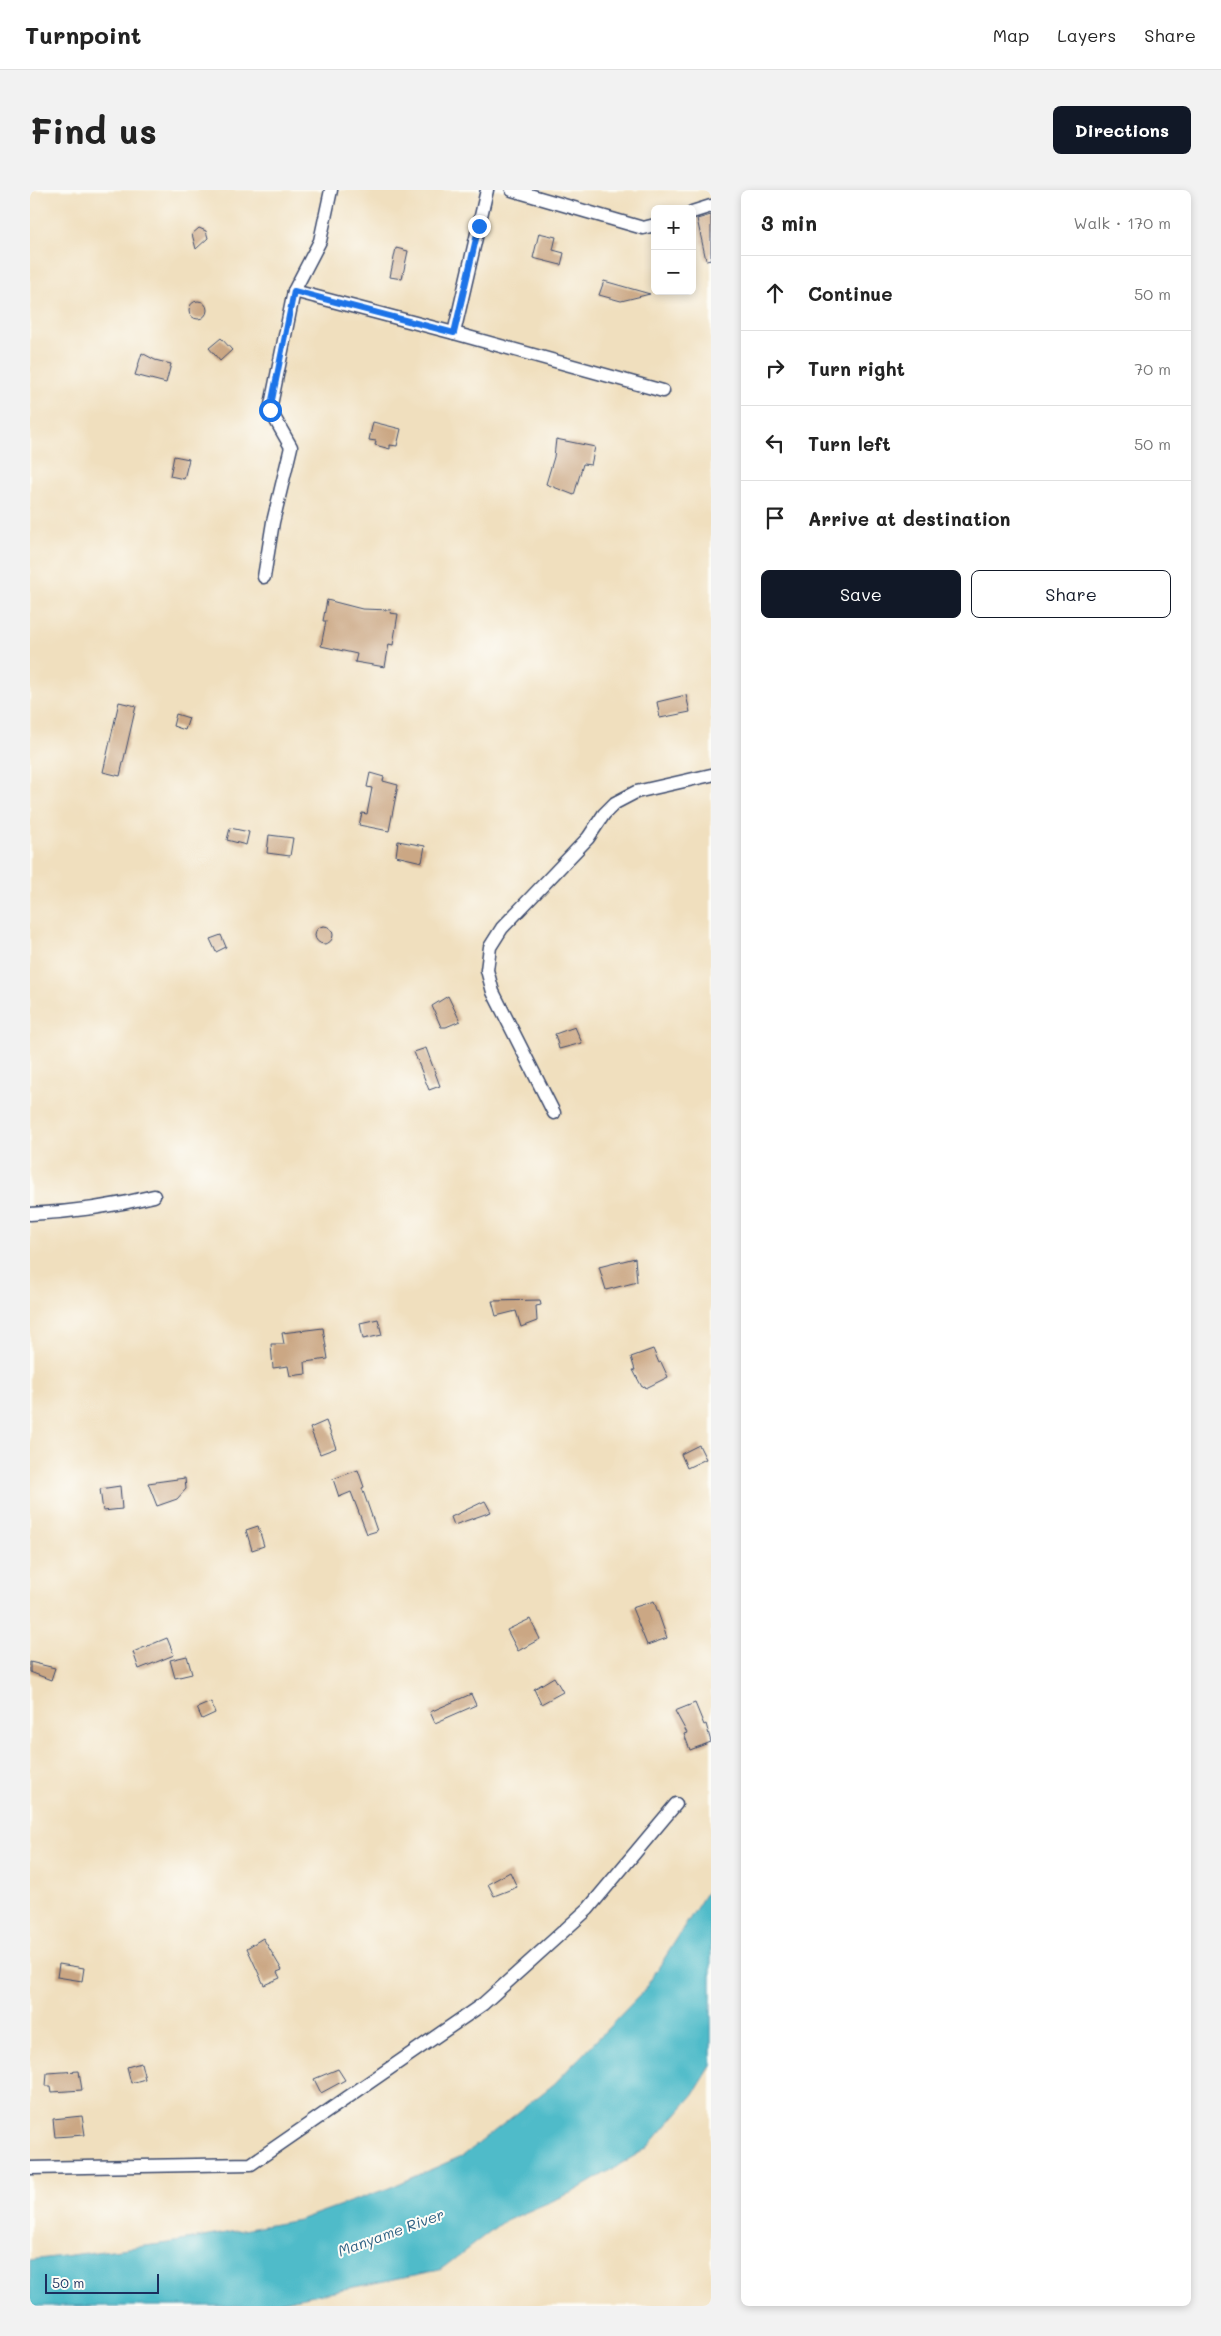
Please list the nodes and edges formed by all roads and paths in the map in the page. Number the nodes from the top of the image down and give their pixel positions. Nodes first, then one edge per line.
1 (331, 190) edge
2 (488, 190) edge
3 (512, 190) edge
4 (711, 206) edge
5 (696, 211) edge
6 (651, 226) edge
7 (294, 291) junction
8 (454, 333) junction
9 (663, 391) dead end
10 (264, 577) dead end
11 (711, 775) edge
12 (554, 1113) dead end
13 (154, 1196) dead end
14 (30, 1214) edge
15 (676, 1804) dead end
16 (30, 2168) edge

1 - 7 street
2 - 8 street
3 - 6 street
4 - 5 street
7 - 8 street
7 - 10 street
8 - 9 street
11 - 12 street
13 - 14 street
15 - 16 street

